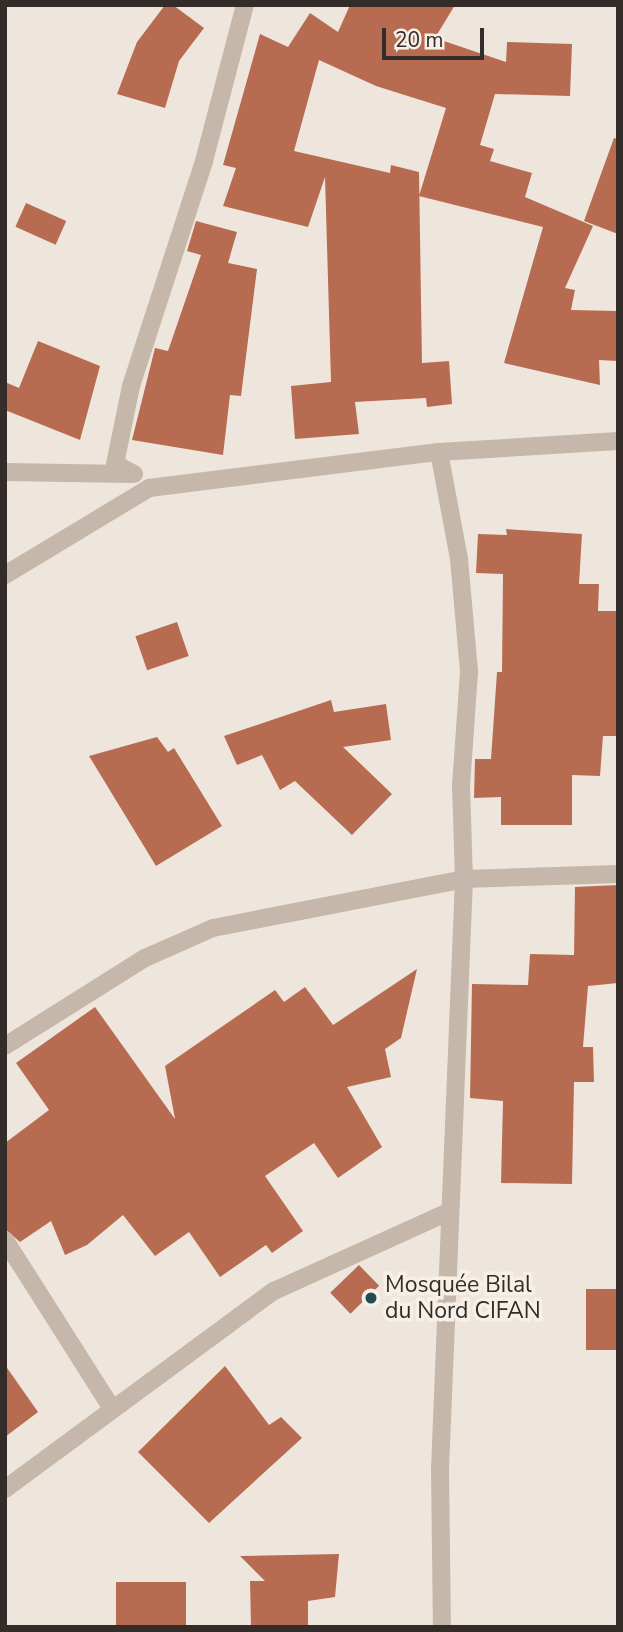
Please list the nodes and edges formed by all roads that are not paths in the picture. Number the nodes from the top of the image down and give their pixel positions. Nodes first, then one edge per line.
1 (245, 5) edge
2 (618, 441) edge
3 (439, 452) junction
4 (5, 471) edge
5 (134, 474) junction
6 (149, 488) junction
7 (5, 575) edge
8 (618, 874) edge
9 (464, 879) junction
10 (5, 1046) edge
11 (448, 1212) junction
12 (5, 1240) edge
13 (111, 1407) junction
14 (5, 1489) edge
15 (442, 1627) edge

1 - 5 street
2 - 3 street
3 - 6 street
3 - 9 street
4 - 5 street
5 - 6 street
6 - 7 street
8 - 9 street
9 - 10 street
9 - 11 street
11 - 13 street
11 - 15 street
12 - 13 street
13 - 14 street

